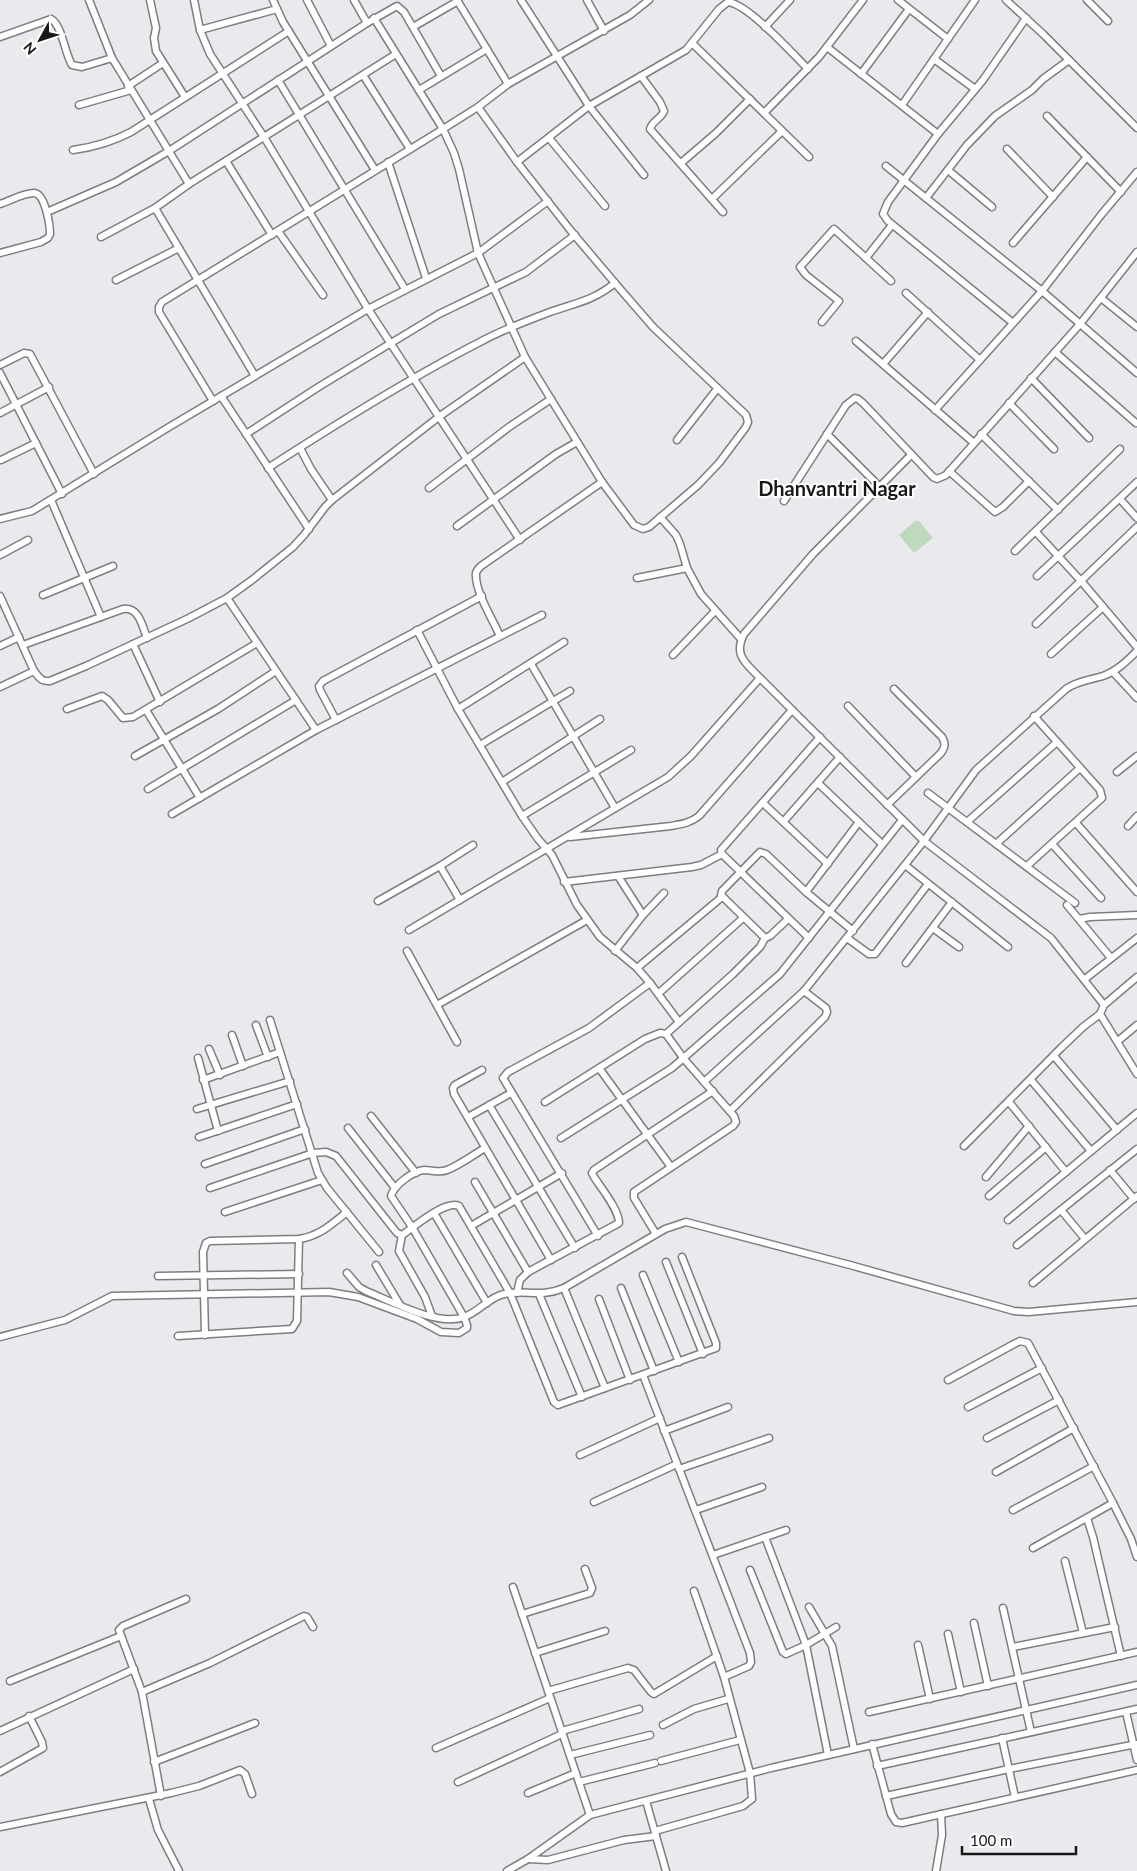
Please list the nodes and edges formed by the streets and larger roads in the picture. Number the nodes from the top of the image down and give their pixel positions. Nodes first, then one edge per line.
1 (89, 0) edge
2 (150, 0) edge
3 (194, 0) edge
4 (273, 0) edge
5 (308, 0) edge
6 (354, 0) edge
7 (521, 0) edge
8 (587, 0) edge
9 (649, 0) edge
10 (790, 0) edge
11 (898, 0) edge
12 (975, 0) edge
13 (1006, 0) edge
14 (1087, 0) edge
15 (458, 1) edge
16 (859, 1) edge
17 (277, 9) junction
18 (909, 9) junction
19 (374, 18) junction
20 (1026, 18) junction
21 (1108, 21) dead end
22 (367, 23) junction
23 (765, 26) junction
24 (413, 27) junction
25 (200, 30) junction
26 (289, 31) junction
27 (604, 31) junction
28 (0, 37) edge
29 (948, 39) junction
30 (692, 44) junction
31 (331, 46) junction
32 (827, 47) junction
33 (487, 48) junction
34 (396, 54) junction
35 (112, 58) junction
36 (557, 58) junction
37 (934, 59) junction
38 (1070, 60) junction
39 (307, 61) junction
40 (163, 62) junction
41 (808, 69) junction
42 (222, 73) junction
43 (861, 74) junction
44 (363, 75) junction
45 (441, 76) junction
46 (641, 76) junction
47 (278, 80) junction
48 (508, 84) junction
49 (130, 88) junction
50 (419, 90) junction
51 (975, 90) junction
52 (329, 96) junction
53 (185, 97) junction
54 (750, 99) junction
55 (242, 104) junction
56 (79, 105) dead end
57 (902, 105) junction
58 (589, 106) junction
59 (478, 107) junction
60 (764, 113) junction
61 (300, 114) junction
62 (1046, 116) dead end
63 (150, 120) junction
64 (1137, 128) edge
65 (443, 129) junction
66 (782, 131) junction
67 (938, 134) junction
68 (264, 137) junction
69 (548, 138) junction
70 (410, 149) junction
71 (1007, 149) dead end
72 (73, 150) dead end
73 (169, 151) junction
74 (809, 157) dead end
75 (1087, 157) junction
76 (226, 161) junction
77 (388, 162) junction
78 (517, 162) junction
79 (681, 163) junction
80 (886, 166) dead end
81 (375, 170) junction
82 (948, 170) junction
83 (1137, 172) edge
84 (644, 176) dead end
85 (904, 181) junction
86 (189, 184) junction
87 (345, 189) junction
88 (1121, 192) junction
89 (1053, 197) junction
90 (926, 198) junction
91 (712, 199) junction
92 (548, 201) junction
93 (0, 204) edge
94 (605, 206) dead end
95 (992, 207) dead end
96 (155, 208) junction
97 (47, 212) junction
98 (308, 212) junction
99 (723, 212) dead end
100 (892, 225) junction
101 (275, 233) junction
102 (575, 235) junction
103 (101, 238) dead end
104 (1013, 244) dead end
105 (179, 248) junction
106 (1137, 252) edge
107 (0, 253) edge
108 (478, 253) junction
109 (866, 258) junction
110 (426, 278) junction
111 (116, 280) dead end
112 (198, 280) junction
113 (892, 281) dead end
114 (615, 283) junction
115 (405, 289) junction
116 (493, 289) junction
117 (1042, 291) junction
118 (906, 293) dead end
119 (323, 295) dead end
120 (1101, 298) junction
121 (368, 309) junction
122 (928, 312) junction
123 (822, 322) dead end
124 (1013, 323) junction
125 (1080, 324) junction
126 (1137, 327) edge
127 (510, 328) junction
128 (856, 341) dead end
129 (391, 343) junction
130 (1055, 352) junction
131 (525, 358) junction
132 (980, 360) junction
133 (0, 364) edge
134 (883, 364) junction
135 (0, 373) edge
136 (1137, 373) edge
137 (255, 376) junction
138 (414, 378) junction
139 (1031, 378) junction
140 (48, 387) junction
141 (717, 389) junction
142 (221, 396) junction
143 (550, 399) junction
144 (213, 401) junction
145 (1009, 403) junction
146 (16, 404) junction
147 (935, 410) junction
148 (0, 413) edge
149 (440, 416) junction
150 (1136, 423) edge
151 (246, 434) junction
152 (827, 434) junction
153 (981, 434) junction
154 (1089, 438) dead end
155 (677, 440) dead end
156 (577, 442) junction
157 (36, 443) junction
158 (974, 443) junction
159 (300, 448) junction
160 (1054, 449) dead end
161 (1120, 449) dead end
162 (911, 455) junction
163 (468, 459) junction
164 (1, 460) dead end
165 (268, 468) junction
166 (949, 471) junction
167 (94, 474) junction
168 (1029, 481) junction
169 (602, 482) junction
170 (1137, 482) edge
171 (880, 487) junction
172 (429, 488) dead end
173 (62, 494) junction
174 (494, 499) junction
175 (1120, 499) junction
176 (51, 500) junction
177 (332, 500) junction
178 (784, 501) dead end
179 (1058, 510) junction
180 (660, 517) junction
181 (1137, 518) edge
182 (0, 519) edge
183 (457, 526) dead end
184 (1137, 527) edge
185 (309, 530) junction
186 (1036, 532) junction
187 (28, 540) dead end
188 (520, 540) junction
189 (1015, 551) dead end
190 (0, 554) edge
191 (1058, 557) junction
192 (113, 566) dead end
193 (687, 568) junction
194 (1037, 576) dead end
195 (84, 578) junction
196 (637, 578) dead end
197 (1082, 582) junction
198 (481, 594) junction
199 (44, 595) dead end
200 (0, 596) edge
201 (227, 598) junction
202 (2, 604) edge
203 (1103, 607) junction
204 (714, 611) junction
205 (542, 615) dead end
206 (101, 616) junction
207 (1036, 624) dead end
208 (417, 630) junction
209 (500, 636) junction
210 (19, 638) junction
211 (147, 638) junction
212 (741, 640) junction
213 (564, 642) dead end
214 (257, 643) junction
215 (133, 644) junction
216 (23, 645) junction
217 (0, 646) edge
218 (1137, 649) edge
219 (673, 654) dead end
220 (1051, 654) dead end
221 (531, 664) junction
222 (437, 668) junction
223 (34, 671) junction
224 (276, 671) junction
225 (1113, 672) junction
226 (760, 678) junction
227 (0, 687) edge
228 (894, 689) dead end
229 (570, 691) dead end
230 (1137, 698) edge
231 (296, 700) junction
232 (553, 701) junction
233 (160, 702) junction
234 (848, 706) dead end
235 (67, 709) dead end
236 (458, 709) junction
237 (146, 710) junction
238 (792, 710) junction
239 (1034, 716) junction
240 (600, 719) dead end
241 (336, 720) junction
242 (316, 730) junction
243 (574, 736) junction
244 (820, 737) junction
245 (164, 739) junction
246 (1057, 742) junction
247 (480, 746) junction
248 (631, 750) dead end
249 (135, 756) dead end
250 (1137, 756) edge
251 (840, 757) junction
252 (182, 768) junction
253 (1080, 768) junction
254 (594, 772) junction
255 (1117, 772) dead end
256 (916, 777) junction
257 (502, 782) junction
258 (818, 783) junction
259 (148, 789) dead end
260 (928, 793) dead end
261 (200, 798) junction
262 (763, 803) junction
263 (887, 805) junction
264 (615, 808) junction
265 (949, 809) junction
266 (172, 814) dead end
267 (522, 816) junction
268 (1137, 816) edge
269 (902, 820) junction
270 (784, 821) junction
271 (860, 822) junction
272 (967, 822) junction
273 (1076, 823) junction
274 (1128, 826) dead end
275 (568, 837) junction
276 (924, 841) junction
277 (882, 844) junction
278 (996, 844) junction
279 (1052, 844) junction
280 (474, 845) dead end
281 (547, 849) junction
282 (722, 854) junction
283 (828, 864) junction
284 (905, 865) junction
285 (440, 866) junction
286 (1027, 866) junction
287 (740, 872) junction
288 (618, 876) junction
289 (562, 878) junction
290 (928, 884) junction
291 (806, 892) junction
292 (1137, 892) edge
293 (664, 893) dead end
294 (722, 897) junction
295 (1101, 898) dead end
296 (460, 900) junction
297 (378, 901) dead end
298 (952, 902) junction
299 (1075, 903) dead end
300 (1067, 905) dead end
301 (829, 912) junction
302 (643, 914) junction
303 (1137, 915) edge
304 (743, 918) junction
305 (788, 919) junction
306 (1078, 919) junction
307 (587, 920) junction
308 (933, 928) junction
309 (409, 930) dead end
310 (853, 931) junction
311 (765, 938) junction
312 (809, 938) junction
313 (847, 938) junction
314 (1137, 938) edge
315 (1008, 946) dead end
316 (959, 947) dead end
317 (408, 951) dead end
318 (615, 951) junction
319 (1111, 958) junction
320 (906, 963) dead end
321 (637, 968) junction
322 (1137, 977) edge
323 (1085, 979) junction
324 (650, 982) junction
325 (804, 991) junction
326 (659, 993) junction
327 (1104, 1004) junction
328 (437, 1005) junction
329 (1100, 1014) junction
330 (270, 1020) dead end
331 (679, 1022) junction
332 (1137, 1024) edge
333 (256, 1025) dead end
334 (666, 1034) junction
335 (232, 1035) dead end
336 (457, 1042) dead end
337 (1118, 1042) junction
338 (209, 1049) dead end
339 (280, 1052) junction
340 (1054, 1056) junction
341 (268, 1057) junction
342 (198, 1058) dead end
343 (684, 1059) junction
344 (1135, 1064) edge
345 (243, 1066) junction
346 (599, 1068) junction
347 (482, 1070) dead end
348 (1137, 1074) edge
349 (220, 1075) junction
350 (203, 1080) junction
351 (1030, 1080) junction
352 (290, 1081) junction
353 (704, 1082) junction
354 (713, 1091) junction
355 (511, 1093) junction
356 (622, 1100) junction
357 (546, 1102) dead end
358 (1009, 1102) junction
359 (297, 1104) junction
360 (210, 1105) junction
361 (489, 1105) junction
362 (197, 1109) dead end
363 (730, 1111) junction
364 (1137, 1113) edge
365 (371, 1116) dead end
366 (468, 1117) junction
367 (1029, 1126) junction
368 (305, 1128) junction
369 (348, 1128) dead end
370 (218, 1130) junction
371 (1117, 1130) junction
372 (648, 1135) junction
373 (199, 1137) dead end
374 (561, 1138) dead end
375 (964, 1146) dead end
376 (1046, 1147) junction
377 (485, 1148) junction
378 (1137, 1149) edge
379 (1091, 1151) junction
380 (313, 1153) junction
381 (205, 1164) dead end
382 (671, 1167) junction
383 (1110, 1170) junction
384 (1066, 1172) junction
385 (416, 1173) junction
386 (562, 1173) junction
387 (986, 1177) dead end
388 (322, 1180) junction
389 (475, 1182) dead end
390 (539, 1187) junction
391 (210, 1188) dead end
392 (395, 1188) junction
393 (989, 1196) dead end
394 (1135, 1198) edge
395 (516, 1200) junction
396 (1061, 1210) junction
397 (225, 1212) dead end
398 (347, 1212) junction
399 (434, 1212) junction
400 (494, 1213) junction
401 (1008, 1220) dead end
402 (471, 1226) junction
403 (412, 1228) junction
404 (656, 1234) junction
405 (402, 1235) junction
406 (598, 1236) junction
407 (299, 1239) junction
408 (1085, 1240) junction
409 (1017, 1245) dead end
410 (575, 1248) junction
411 (379, 1252) dead end
412 (682, 1258) dead end
413 (551, 1260) junction
414 (666, 1262) dead end
415 (376, 1265) dead end
416 (528, 1272) junction
417 (347, 1273) dead end
418 (299, 1274) junction
419 (204, 1275) junction
420 (643, 1275) dead end
421 (158, 1276) dead end
422 (1033, 1283) dead end
423 (564, 1288) junction
424 (620, 1288) dead end
425 (299, 1292) junction
426 (205, 1293) junction
427 (514, 1293) junction
428 (539, 1294) junction
429 (599, 1299) dead end
430 (1137, 1302) edge
431 (487, 1303) junction
432 (400, 1305) junction
433 (432, 1316) junction
434 (464, 1317) junction
435 (205, 1335) junction
436 (178, 1336) dead end
437 (0, 1337) edge
438 (703, 1354) junction
439 (679, 1362) junction
440 (1042, 1368) junction
441 (654, 1371) junction
442 (643, 1375) junction
443 (630, 1380) junction
444 (948, 1380) dead end
445 (605, 1388) junction
446 (582, 1397) junction
447 (1059, 1400) junction
448 (968, 1406) dead end
449 (728, 1407) dead end
450 (660, 1418) junction
451 (1074, 1428) junction
452 (664, 1431) junction
453 (769, 1438) dead end
454 (987, 1438) dead end
455 (580, 1455) dead end
456 (678, 1466) junction
457 (1094, 1466) junction
458 (996, 1472) dead end
459 (762, 1487) dead end
460 (594, 1502) dead end
461 (1113, 1503) junction
462 (696, 1510) junction
463 (1013, 1510) dead end
464 (1087, 1518) junction
465 (786, 1530) dead end
466 (765, 1537) junction
467 (1033, 1548) dead end
468 (713, 1554) junction
469 (1137, 1557) edge
470 (1065, 1561) dead end
471 (585, 1568) dead end
472 (750, 1570) dead end
473 (513, 1587) dead end
474 (694, 1591) dead end
475 (186, 1599) dead end
476 (809, 1607) dead end
477 (1003, 1608) dead end
478 (522, 1614) junction
479 (974, 1623) dead end
480 (313, 1627) dead end
481 (836, 1627) dead end
482 (1115, 1627) junction
483 (605, 1631) dead end
484 (1083, 1633) junction
485 (826, 1634) junction
486 (948, 1634) dead end
487 (121, 1636) junction
488 (806, 1645) junction
489 (918, 1645) dead end
490 (1013, 1648) junction
491 (1137, 1652) edge
492 (535, 1653) junction
493 (717, 1656) junction
494 (1121, 1656) junction
495 (134, 1669) junction
496 (724, 1678) junction
497 (1020, 1679) junction
498 (10, 1681) dead end
499 (1137, 1685) edge
500 (988, 1686) junction
501 (142, 1692) junction
502 (961, 1692) junction
503 (549, 1695) junction
504 (728, 1699) junction
505 (930, 1699) junction
506 (639, 1709) dead end
507 (1027, 1709) junction
508 (1137, 1709) edge
509 (869, 1712) dead end
510 (1126, 1712) junction
511 (29, 1716) junction
512 (255, 1723) dead end
513 (663, 1725) dead end
514 (0, 1731) edge
515 (562, 1732) junction
516 (1032, 1732) junction
517 (650, 1735) dead end
518 (1002, 1738) junction
519 (740, 1740) junction
520 (872, 1744) junction
521 (1135, 1744) edge
522 (436, 1748) dead end
523 (854, 1748) junction
524 (570, 1755) junction
525 (828, 1755) junction
526 (1137, 1760) edge
527 (154, 1762) junction
528 (877, 1766) junction
529 (1009, 1769) junction
530 (1137, 1770) edge
531 (0, 1772) edge
532 (576, 1773) junction
533 (750, 1773) junction
534 (458, 1782) dead end
535 (579, 1782) junction
536 (528, 1793) dead end
537 (252, 1794) dead end
538 (161, 1796) junction
539 (886, 1796) junction
540 (1015, 1797) junction
541 (149, 1799) junction
542 (646, 1802) junction
543 (941, 1814) junction
544 (590, 1815) junction
545 (0, 1827) edge
546 (655, 1833) junction
547 (528, 1859) junction
548 (178, 1871) edge
549 (507, 1871) edge
550 (666, 1871) edge
551 (936, 1871) edge

1 - 35 street
2 - 40 street
3 - 25 street
4 - 17 street
5 - 31 street
6 - 22 street
7 - 36 street
8 - 27 street
9 - 27 street
10 - 23 street
11 - 18 street
12 - 29 street
13 - 20 street
14 - 21 street
15 - 24 street
15 - 33 street
16 - 32 street
17 - 25 street
17 - 26 street
18 - 29 street
18 - 43 street
19 - 22 street
19 - 24 street
19 - 34 street
20 - 38 street
20 - 51 street
22 - 31 street
23 - 30 street
23 - 41 street
24 - 45 street
25 - 42 street
26 - 39 street
26 - 42 street
27 - 36 street
28 - 35 street
29 - 37 street
30 - 46 street
30 - 54 street
31 - 39 street
32 - 41 street
32 - 43 street
33 - 45 street
33 - 48 street
34 - 44 street
34 - 50 street
35 - 49 street
36 - 48 street
36 - 58 street
37 - 51 street
37 - 57 street
38 - 64 street
38 - 82 street
39 - 47 street
39 - 52 street
40 - 49 street
40 - 53 street
41 - 60 street
42 - 53 street
42 - 55 street
43 - 57 street
44 - 52 street
44 - 70 street
45 - 50 street
46 - 58 street
46 - 79 street
47 - 55 street
47 - 61 street
48 - 59 street
49 - 56 street
49 - 63 street
50 - 65 street
51 - 67 street
52 - 61 street
52 - 81 street
53 - 63 street
54 - 60 street
54 - 79 street
55 - 68 street
55 - 73 street
57 - 67 street
58 - 69 street
58 - 84 street
59 - 65 street
59 - 78 street
60 - 66 street
61 - 68 street
61 - 87 street
62 - 75 street
63 - 72 street
63 - 73 street
65 - 70 street
65 - 108 street
66 - 74 street
66 - 91 street
67 - 85 street
68 - 76 street
68 - 98 street
69 - 78 street
69 - 94 street
70 - 77 street
71 - 89 street
73 - 86 street
73 - 97 street
75 - 88 street
75 - 89 street
76 - 86 street
76 - 101 street
77 - 81 street
77 - 110 street
78 - 92 street
79 - 91 street
80 - 85 street
81 - 87 street
82 - 90 street
82 - 95 street
83 - 88 street
85 - 90 street
85 - 100 street
86 - 96 street
87 - 98 street
87 - 115 street
88 - 117 street
89 - 104 street
90 - 117 street
91 - 99 street
92 - 102 street
92 - 108 street
93 - 97 street
96 - 103 street
96 - 105 street
97 - 107 street
98 - 101 street
98 - 121 street
100 - 109 street
100 - 124 street
101 - 112 street
101 - 119 street
102 - 114 street
102 - 116 street
105 - 111 street
105 - 112 street
106 - 120 street
108 - 110 street
108 - 116 street
109 - 113 street
109 - 123 street
110 - 115 street
112 - 137 street
112 - 144 street
114 - 127 street
114 - 141 street
115 - 121 street
116 - 127 street
116 - 129 street
117 - 124 street
117 - 125 street
118 - 122 street
120 - 125 street
120 - 126 street
121 - 129 street
121 - 137 street
122 - 132 street
122 - 134 street
124 - 132 street
125 - 130 street
125 - 136 street
127 - 131 street
127 - 138 street
128 - 134 street
129 - 138 street
129 - 151 street
130 - 139 street
130 - 150 street
131 - 143 street
131 - 149 street
132 - 147 street
133 - 140 street
134 - 147 street
135 - 146 street
137 - 142 street
138 - 149 street
138 - 159 street
139 - 145 street
139 - 154 street
140 - 146 street
140 - 167 street
141 - 155 street
141 - 180 street
142 - 144 street
142 - 151 street
143 - 156 street
143 - 163 street
144 - 167 street
145 - 153 street
145 - 160 street
146 - 148 street
146 - 157 street
147 - 158 street
149 - 163 street
149 - 177 street
151 - 165 street
152 - 162 street
152 - 171 street
152 - 178 street
153 - 158 street
153 - 168 street
156 - 169 street
156 - 174 street
157 - 164 street
157 - 173 street
158 - 166 street
159 - 165 street
159 - 177 street
161 - 179 street
162 - 166 street
162 - 171 street
163 - 172 street
163 - 174 street
165 - 185 street
166 - 168 street
167 - 173 street
168 - 179 street
169 - 180 street
169 - 188 street
170 - 175 street
171 - 212 street
173 - 176 street
174 - 183 street
174 - 188 street
175 - 181 street
175 - 191 street
176 - 182 street
176 - 195 street
177 - 185 street
179 - 186 street
180 - 193 street
184 - 197 street
185 - 201 street
186 - 189 street
186 - 191 street
187 - 190 street
188 - 198 street
191 - 194 street
191 - 197 street
192 - 195 street
193 - 196 street
193 - 204 street
195 - 199 street
195 - 206 street
197 - 203 street
197 - 207 street
198 - 208 street
198 - 209 street
200 - 202 street
201 - 211 street
201 - 214 street
202 - 210 street
203 - 218 street
203 - 220 street
204 - 212 street
204 - 219 street
205 - 209 street
206 - 211 street
206 - 216 street
208 - 222 street
208 - 241 street
209 - 222 street
210 - 216 street
210 - 217 street
211 - 215 street
212 - 226 street
213 - 221 street
214 - 224 street
214 - 233 street
215 - 223 street
215 - 233 street
216 - 223 street
218 - 225 street
221 - 232 street
221 - 236 street
222 - 236 street
222 - 241 street
223 - 227 street
224 - 231 street
224 - 245 street
225 - 230 street
225 - 239 street
226 - 238 street
226 - 264 street
228 - 256 street
229 - 232 street
231 - 242 street
231 - 252 street
232 - 243 street
232 - 247 street
233 - 237 street
234 - 256 street
235 - 237 street
236 - 247 street
237 - 245 street
238 - 244 street
238 - 275 street
239 - 246 street
239 - 265 street
240 - 243 street
241 - 242 street
242 - 261 street
243 - 254 street
243 - 257 street
244 - 251 street
244 - 262 street
245 - 249 street
245 - 252 street
246 - 253 street
246 - 272 street
247 - 257 street
248 - 254 street
250 - 255 street
251 - 258 street
251 - 263 street
252 - 259 street
252 - 261 street
253 - 273 street
253 - 278 street
254 - 264 street
254 - 267 street
256 - 263 street
257 - 267 street
258 - 270 street
258 - 271 street
260 - 265 street
261 - 266 street
262 - 270 street
262 - 282 street
263 - 269 street
264 - 275 street
265 - 272 street
265 - 276 street
267 - 281 street
268 - 274 street
269 - 276 street
269 - 277 street
270 - 283 street
271 - 277 street
271 - 283 street
272 - 278 street
273 - 279 street
273 - 292 street
275 - 281 street
276 - 284 street
276 - 323 street
277 - 301 street
278 - 286 street
279 - 286 street
279 - 295 street
280 - 285 street
281 - 289 street
281 - 296 street
282 - 287 street
282 - 288 street
283 - 291 street
284 - 290 street
284 - 310 street
285 - 296 street
285 - 297 street
286 - 299 street
287 - 291 street
287 - 294 street
287 - 305 street
288 - 289 street
288 - 302 street
289 - 307 street
290 - 298 street
290 - 313 street
291 - 301 street
293 - 302 street
294 - 304 street
294 - 321 street
296 - 309 street
298 - 308 street
298 - 315 street
300 - 306 street
301 - 310 street
301 - 312 street
302 - 318 street
303 - 306 street
304 - 311 street
304 - 326 street
305 - 311 street
305 - 312 street
306 - 319 street
307 - 318 street
307 - 328 street
308 - 316 street
308 - 320 street
310 - 313 street
311 - 331 street
312 - 343 street
313 - 325 street
314 - 319 street
317 - 328 street
318 - 321 street
319 - 323 street
321 - 324 street
322 - 327 street
323 - 327 street
324 - 326 street
324 - 355 street
325 - 353 street
325 - 363 street
326 - 331 street
327 - 329 street
328 - 336 street
329 - 337 street
329 - 340 street
330 - 339 street
331 - 334 street
332 - 337 street
333 - 341 street
334 - 343 street
334 - 346 street
335 - 345 street
337 - 344 street
338 - 349 street
339 - 341 street
339 - 352 street
340 - 351 street
340 - 371 street
341 - 345 street
342 - 350 street
343 - 353 street
343 - 356 street
344 - 348 street
345 - 349 street
346 - 356 street
346 - 357 street
347 - 366 street
349 - 350 street
350 - 360 street
351 - 358 street
351 - 379 street
352 - 359 street
352 - 360 street
353 - 354 street
354 - 363 street
354 - 372 street
355 - 361 street
355 - 386 street
356 - 372 street
356 - 374 street
358 - 367 street
358 - 375 street
359 - 368 street
359 - 370 street
360 - 362 street
360 - 370 street
361 - 366 street
361 - 390 street
363 - 382 street
364 - 371 street
365 - 385 street
366 - 377 street
367 - 376 street
367 - 387 street
368 - 380 street
368 - 381 street
369 - 392 street
370 - 373 street
371 - 379 street
372 - 382 street
372 - 406 street
376 - 384 street
376 - 393 street
377 - 385 street
377 - 395 street
378 - 383 street
379 - 384 street
380 - 388 street
380 - 391 street
380 - 405 street
382 - 404 street
383 - 394 street
383 - 396 street
384 - 401 street
385 - 392 street
386 - 390 street
386 - 406 street
388 - 397 street
388 - 398 street
389 - 400 street
390 - 395 street
390 - 410 street
392 - 403 street
394 - 408 street
395 - 400 street
395 - 413 street
396 - 408 street
396 - 409 street
398 - 407 street
398 - 411 street
399 - 402 street
399 - 403 street
399 - 431 street
400 - 402 street
400 - 416 street
402 - 427 street
403 - 405 street
403 - 434 street
404 - 423 street
404 - 430 street
405 - 433 street
406 - 410 street
407 - 418 street
407 - 419 street
408 - 422 street
410 - 413 street
412 - 438 street
413 - 416 street
414 - 438 street
415 - 432 street
416 - 427 street
417 - 432 street
418 - 419 street
418 - 425 street
419 - 421 street
419 - 426 street
420 - 439 street
423 - 428 street
423 - 445 street
424 - 441 street
425 - 426 street
425 - 434 street
425 - 435 street
426 - 435 street
426 - 437 street
427 - 428 street
427 - 431 street
427 - 446 street
428 - 446 street
429 - 443 street
431 - 434 street
432 - 433 street
433 - 434 street
435 - 436 street
438 - 439 street
439 - 441 street
440 - 444 street
440 - 447 street
440 - 448 street
441 - 442 street
442 - 443 street
442 - 450 street
443 - 445 street
445 - 446 street
447 - 451 street
447 - 454 street
449 - 452 street
450 - 452 street
450 - 455 street
451 - 457 street
451 - 458 street
452 - 456 street
453 - 456 street
456 - 460 street
456 - 462 street
457 - 461 street
457 - 463 street
459 - 462 street
461 - 464 street
461 - 469 street
462 - 468 street
464 - 467 street
464 - 482 street
465 - 466 street
466 - 468 street
466 - 488 street
468 - 496 street
470 - 484 street
471 - 478 street
472 - 488 street
473 - 478 street
474 - 493 street
475 - 487 street
476 - 485 street
477 - 490 street
478 - 492 street
479 - 500 street
480 - 501 street
481 - 485 street
482 - 484 street
482 - 494 street
483 - 492 street
484 - 490 street
485 - 488 street
485 - 523 street
486 - 502 street
487 - 495 street
487 - 498 street
488 - 525 street
489 - 505 street
490 - 497 street
491 - 494 street
492 - 503 street
493 - 496 street
493 - 503 street
494 - 497 street
495 - 501 street
495 - 511 street
496 - 504 street
497 - 500 street
497 - 507 street
499 - 507 street
500 - 502 street
501 - 527 street
502 - 505 street
503 - 515 street
503 - 522 street
504 - 513 street
504 - 519 street
505 - 509 street
506 - 515 street
507 - 516 street
507 - 520 street
508 - 510 street
510 - 516 street
510 - 521 street
511 - 514 street
511 - 531 street
512 - 527 street
515 - 524 street
515 - 534 street
516 - 518 street
517 - 524 street
518 - 528 street
518 - 529 street
519 - 533 street
519 - 535 street
520 - 523 street
520 - 528 street
521 - 526 street
521 - 529 street
523 - 525 street
524 - 532 street
525 - 533 street
527 - 538 street
528 - 539 street
529 - 539 street
529 - 540 street
530 - 540 street
532 - 535 street
532 - 536 street
533 - 542 street
533 - 546 street
535 - 544 street
537 - 538 street
538 - 541 street
539 - 543 street
540 - 543 street
541 - 545 street
541 - 548 street
542 - 544 street
542 - 546 street
543 - 551 street
544 - 547 street
546 - 547 street
546 - 550 street
547 - 549 street

